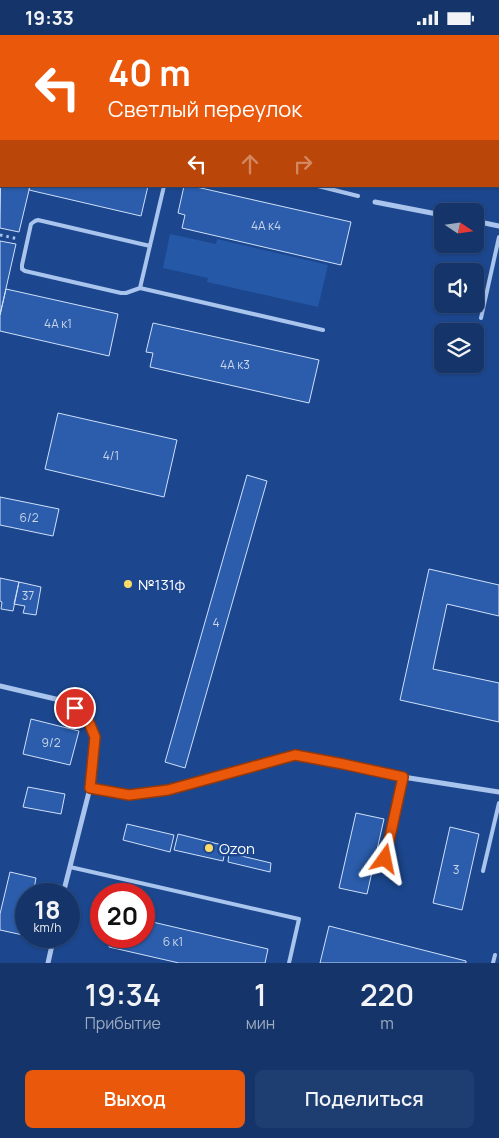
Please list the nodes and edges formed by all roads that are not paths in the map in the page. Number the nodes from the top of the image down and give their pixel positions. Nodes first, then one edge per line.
1 (164, 187) edge
2 (322, 187) edge
3 (358, 196) dead end
4 (375, 202) dead end
5 (434, 213) edge
6 (484, 223) edge
7 (499, 226) edge
8 (499, 237) edge
9 (150, 246) junction
10 (140, 288) junction
11 (481, 318) dead end
12 (323, 330) dead end
13 (0, 686) edge
14 (403, 777) junction
15 (90, 788) junction
16 (499, 792) edge
17 (499, 803) edge
18 (385, 859) dead end
19 (69, 867) junction
20 (484, 871) dead end
21 (65, 883) edge
22 (51, 948) edge
23 (494, 955) dead end
24 (48, 963) edge
25 (289, 963) edge
26 (493, 963) edge

1 - 9 lane
2 - 3 lane
4 - 5 street
6 - 7 street
8 - 11 lane
9 - 10 lane
9 - 10 lane
10 - 12 lane
13 - 15 street
14 - 15 street
14 - 16 street
14 - 18 lane
15 - 19 street
17 - 20 lane
19 - 21 street
19 - 25 lane
22 - 24 street
23 - 26 lane

